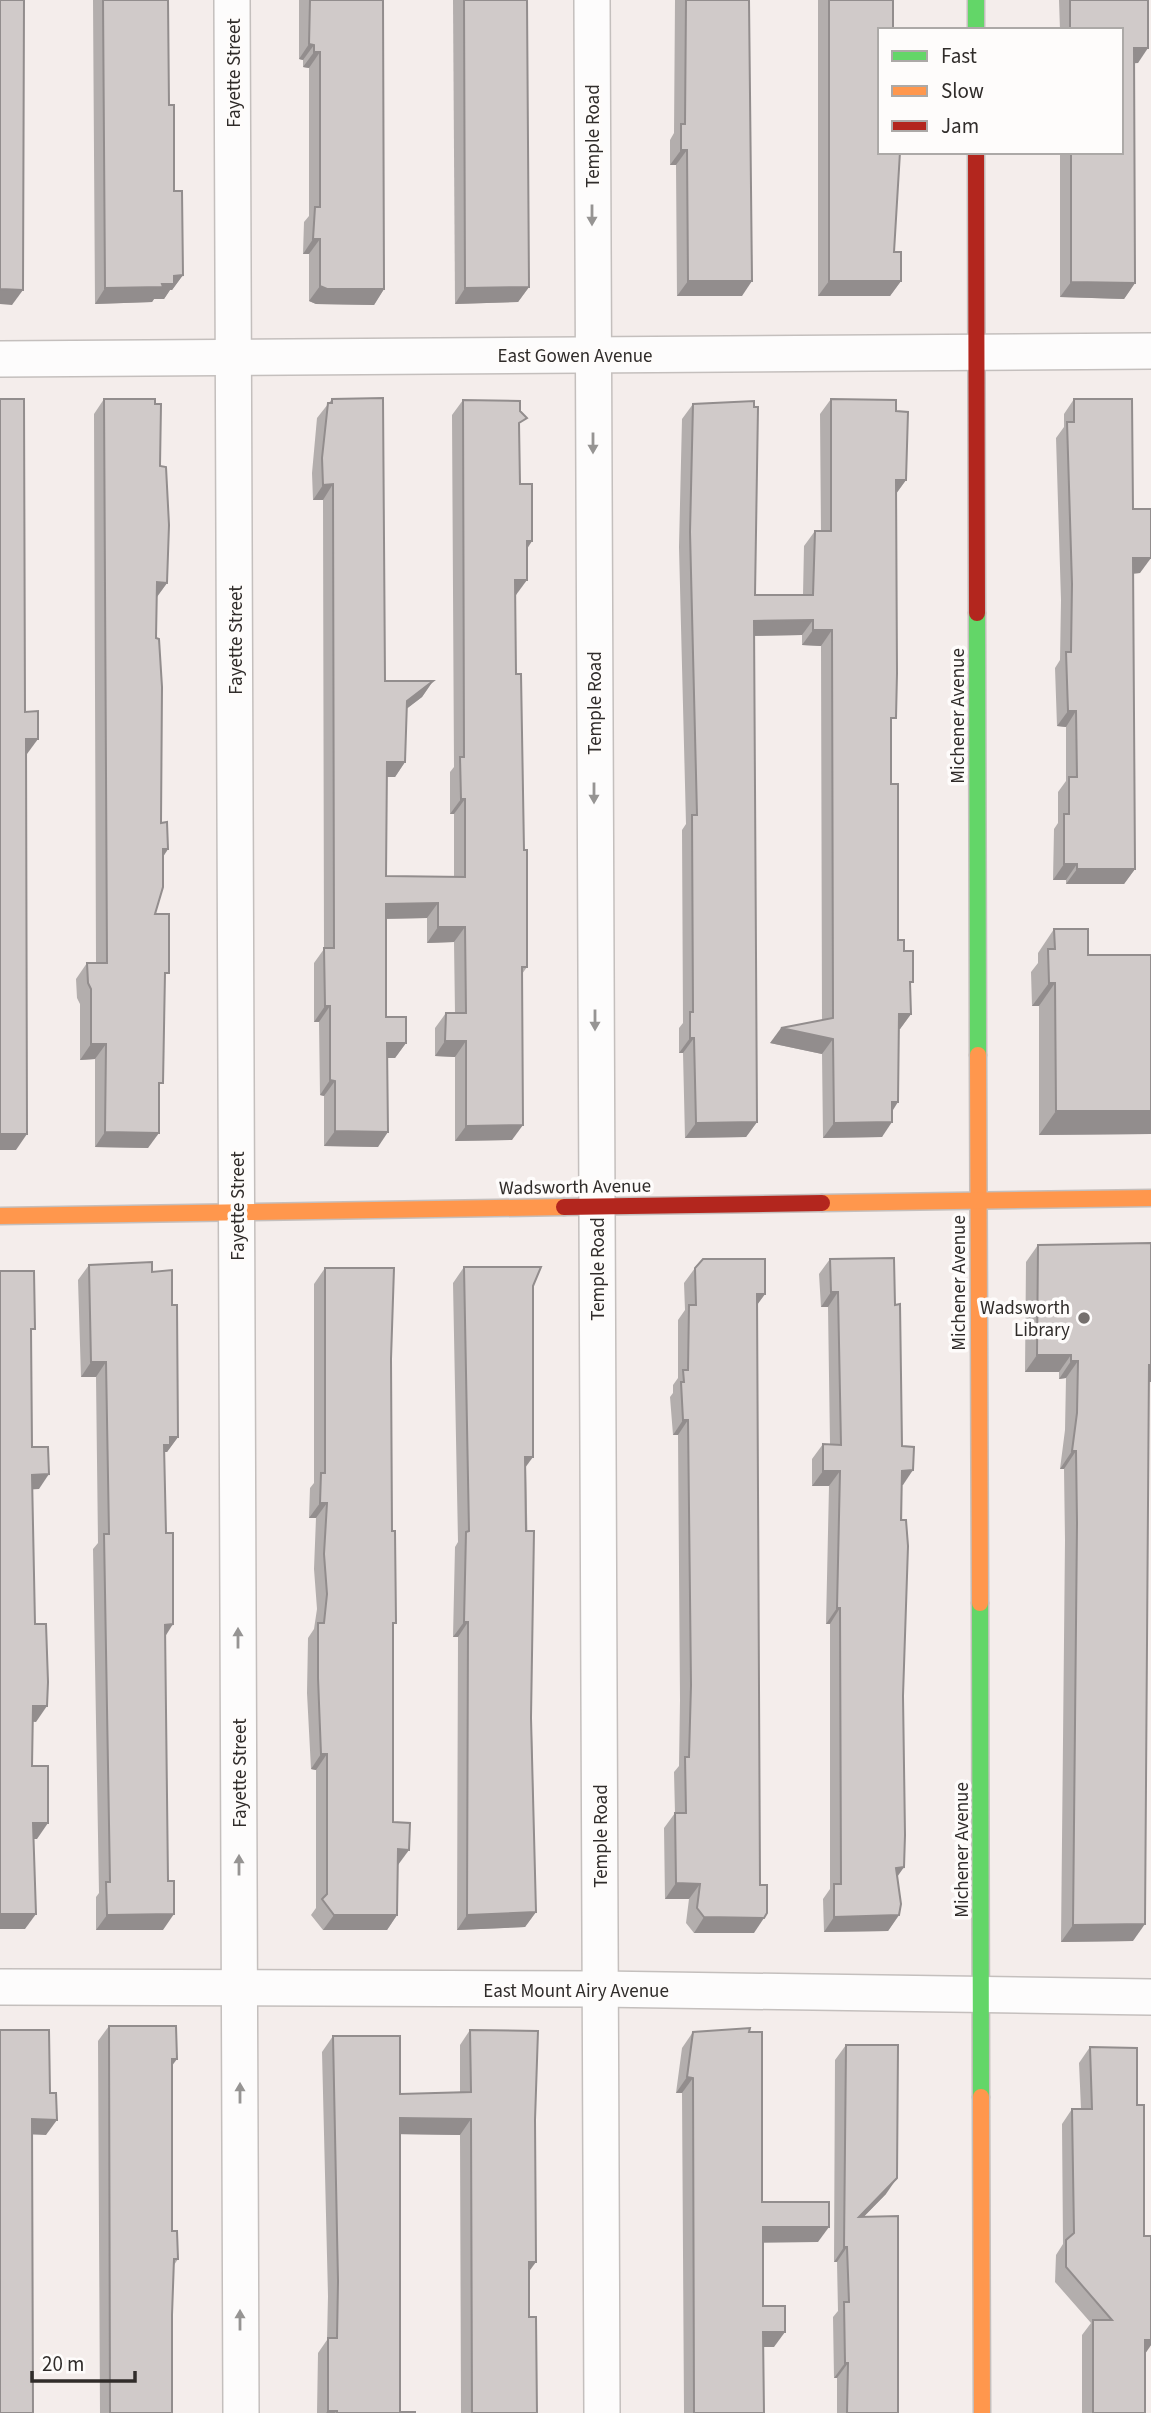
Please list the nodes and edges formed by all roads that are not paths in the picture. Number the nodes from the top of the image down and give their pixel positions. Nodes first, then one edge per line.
1 (232, 0) edge
2 (592, 0) edge
3 (975, 0) edge
4 (976, 28) edge
5 (976, 154) edge
6 (1151, 352) edge
7 (977, 354) junction
8 (592, 355) junction
9 (234, 358) junction
10 (0, 359) edge
11 (1151, 1198) edge
12 (979, 1202) junction
13 (597, 1206) junction
14 (236, 1213) junction
15 (0, 1216) edge
16 (0, 1987) edge
17 (239, 1988) junction
18 (600, 1989) junction
19 (983, 1993) junction
20 (1151, 1997) edge
21 (241, 2413) edge
22 (602, 2413) edge
23 (982, 2413) edge

1 - 9 street, Fayette Street
2 -> 8 street, Temple Road
3 - 4 street
5 - 7 street, Michener Avenue
6 - 7 street, East Gowen Avenue
7 - 8 street, East Gowen Avenue
7 - 12 street, Michener Avenue
8 - 9 street, East Gowen Avenue
8 -> 13 street, Temple Road
9 - 10 street, East Gowen Avenue
9 - 14 street, Fayette Street
11 - 12 street, Wadsworth Avenue
12 - 13 street, Wadsworth Avenue
12 - 19 street, Michener Avenue
13 - 14 street, Wadsworth Avenue
13 - 18 street, Temple Road
14 - 15 street, Wadsworth Avenue
17 -> 14 street, Fayette Street
16 - 17 street, East Mount Airy Avenue
17 - 18 street, East Mount Airy Avenue
21 -> 17 street, Fayette Street
18 - 19 street, East Mount Airy Avenue
18 - 22 street, Temple Road
19 - 20 street, East Mount Airy Avenue
19 - 23 street, Michener Avenue

